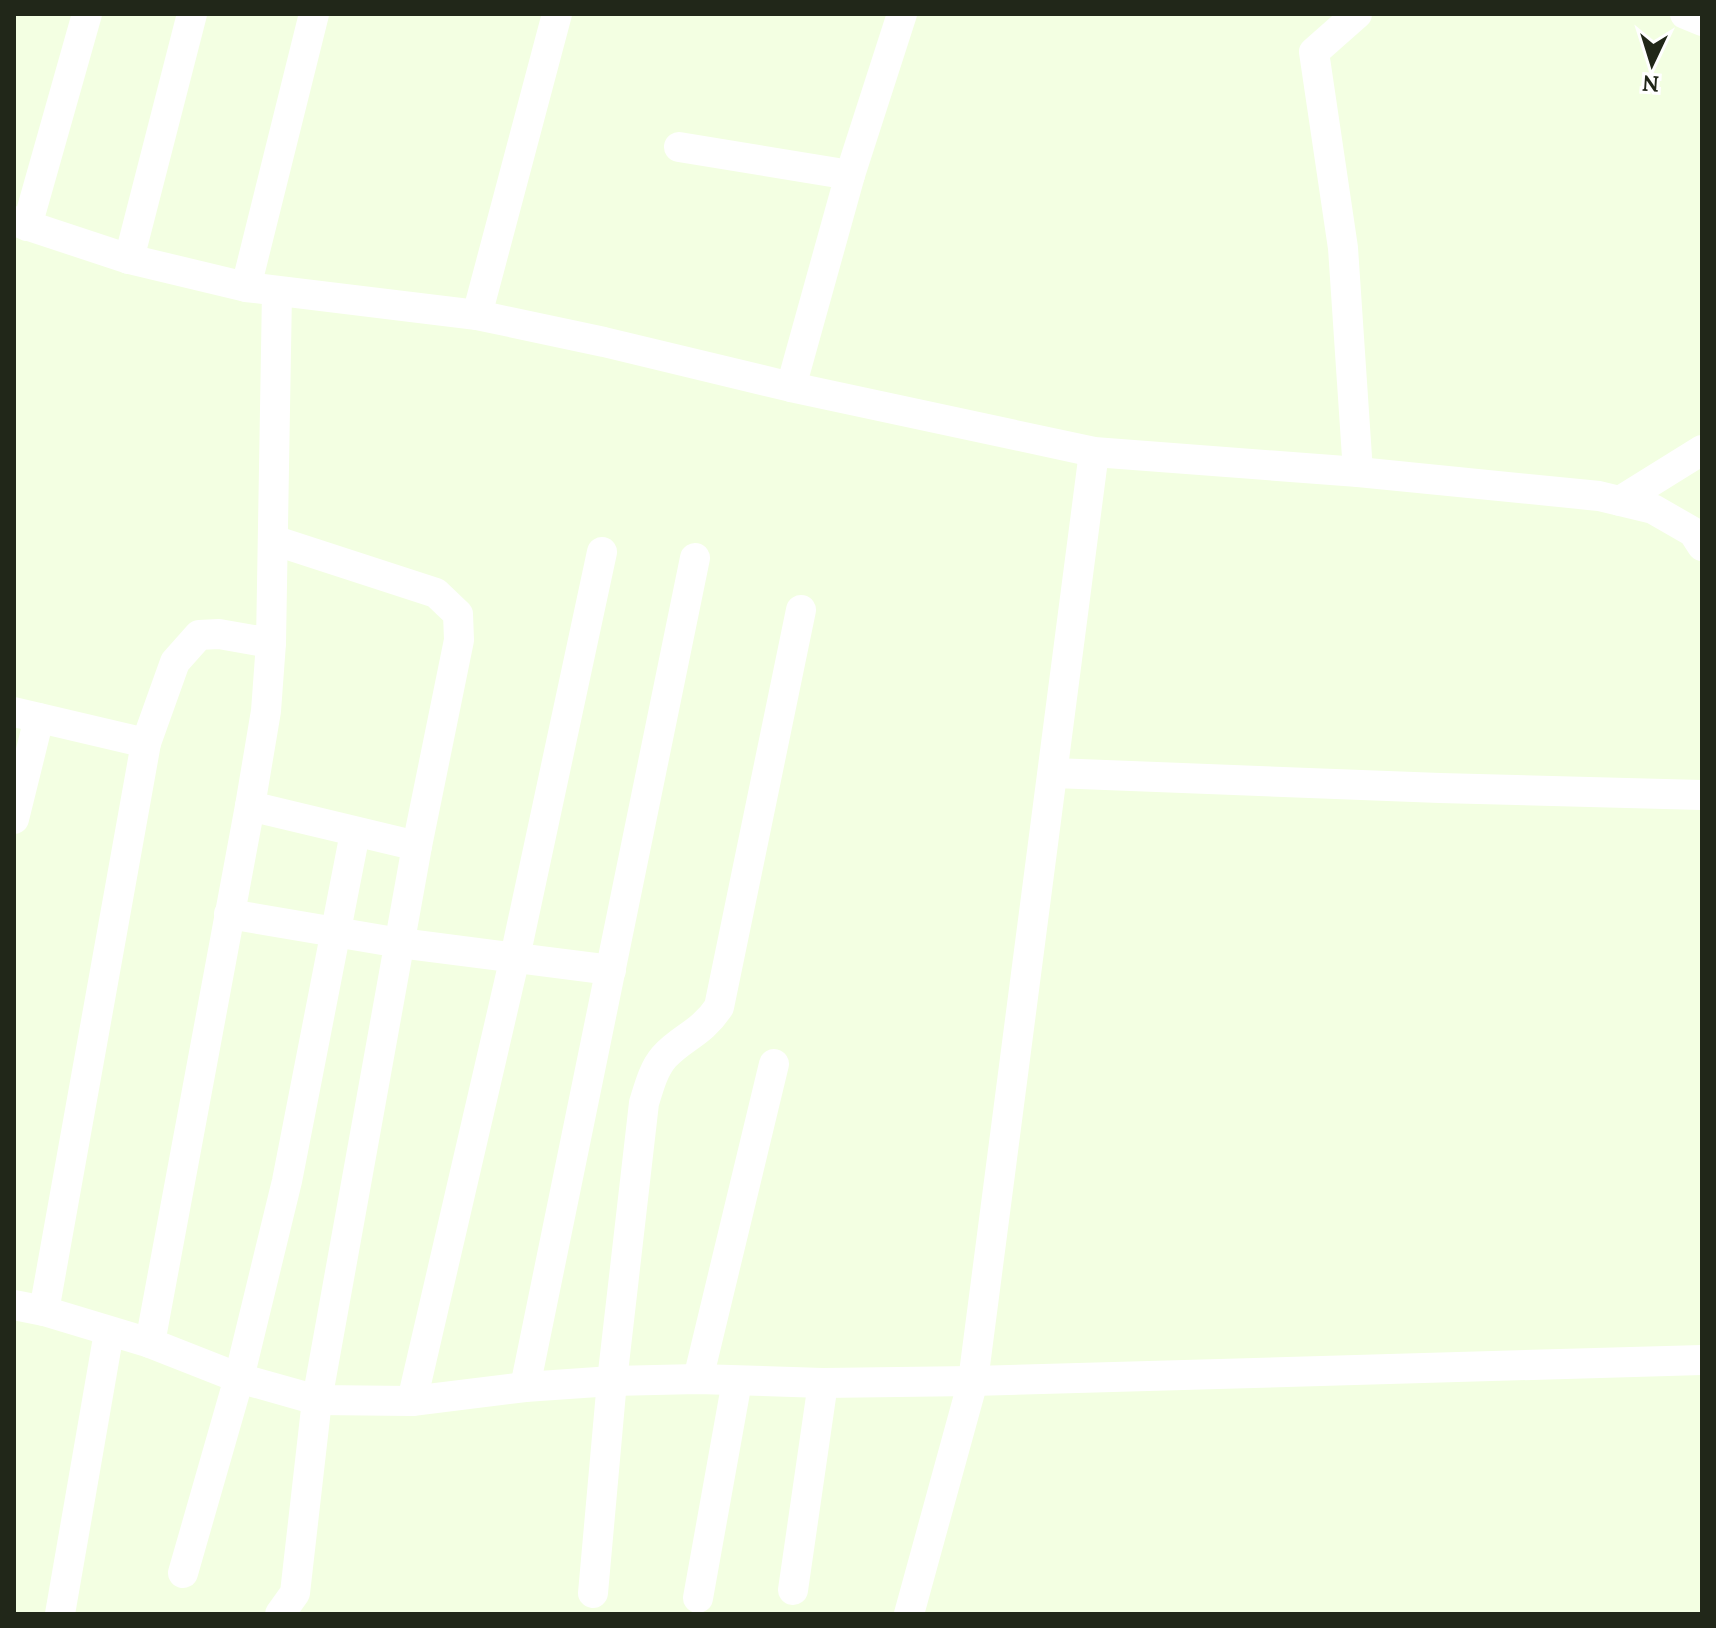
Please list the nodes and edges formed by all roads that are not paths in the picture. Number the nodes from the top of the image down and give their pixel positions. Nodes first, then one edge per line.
1 (87, 14) edge
2 (192, 14) edge
3 (314, 14) edge
4 (557, 14) edge
5 (902, 14) edge
6 (1357, 14) edge
7 (1685, 14) edge
8 (1702, 21) edge
9 (679, 147) dead end
10 (850, 175) junction
11 (21, 224) edge
12 (129, 259) junction
13 (246, 287) junction
14 (277, 292) junction
15 (477, 315) junction
16 (791, 387) junction
17 (1702, 450) edge
18 (1094, 452) junction
19 (1358, 472) junction
20 (1620, 501) junction
21 (1699, 536) edge
22 (273, 540) junction
23 (602, 552) dead end
24 (695, 558) dead end
25 (801, 610) dead end
26 (271, 643) junction
27 (26, 715) edge
28 (146, 743) junction
29 (1054, 773) junction
30 (1702, 795) edge
31 (250, 806) junction
32 (14, 819) edge
33 (355, 833) junction
34 (417, 846) junction
35 (229, 914) junction
36 (335, 933) junction
37 (400, 943) junction
38 (515, 957) junction
39 (611, 970) junction
40 (774, 1064) dead end
41 (14, 1305) edge
42 (44, 1311) junction
43 (109, 1332) junction
44 (150, 1343) junction
45 (1702, 1360) edge
46 (239, 1378) junction
47 (698, 1379) junction
48 (612, 1381) junction
49 (737, 1381) junction
50 (973, 1381) junction
51 (823, 1383) junction
52 (525, 1387) junction
53 (317, 1400) junction
54 (412, 1401) junction
55 (183, 1573) dead end
56 (793, 1590) dead end
57 (593, 1593) dead end
58 (698, 1598) dead end
59 (60, 1614) edge
60 (280, 1614) edge
61 (909, 1614) edge

1 - 11 street
2 - 12 street
3 - 13 street
4 - 15 street
5 - 10 street
6 - 19 street
7 - 8 street
9 - 10 street
10 - 16 street
11 - 12 street
12 - 13 street
13 - 14 street
14 - 15 street
14 - 22 street
15 - 16 street
16 - 18 street
17 - 20 street
18 - 19 street
18 - 29 street
19 - 20 street
20 - 21 street
22 - 26 street
22 - 34 street
23 - 38 street
24 - 39 street
25 - 48 street
26 - 28 street
26 - 31 street
27 - 28 street
27 - 32 street
28 - 42 street
29 - 30 street
29 - 50 street
31 - 33 street
31 - 35 street
33 - 34 street
33 - 36 street
34 - 37 street
35 - 36 street
35 - 44 street
36 - 37 street
36 - 46 street
37 - 38 street
37 - 53 street
38 - 39 street
38 - 54 street
39 - 52 street
40 - 47 street
41 - 42 street
42 - 43 street
43 - 44 street
43 - 59 street
44 - 46 street
45 - 50 street
46 - 53 street
46 - 55 street
47 - 48 street
47 - 49 street
48 - 52 street
48 - 57 street
49 - 51 street
49 - 58 street
50 - 51 street
50 - 61 street
51 - 56 street
52 - 54 street
53 - 54 street
53 - 60 street

